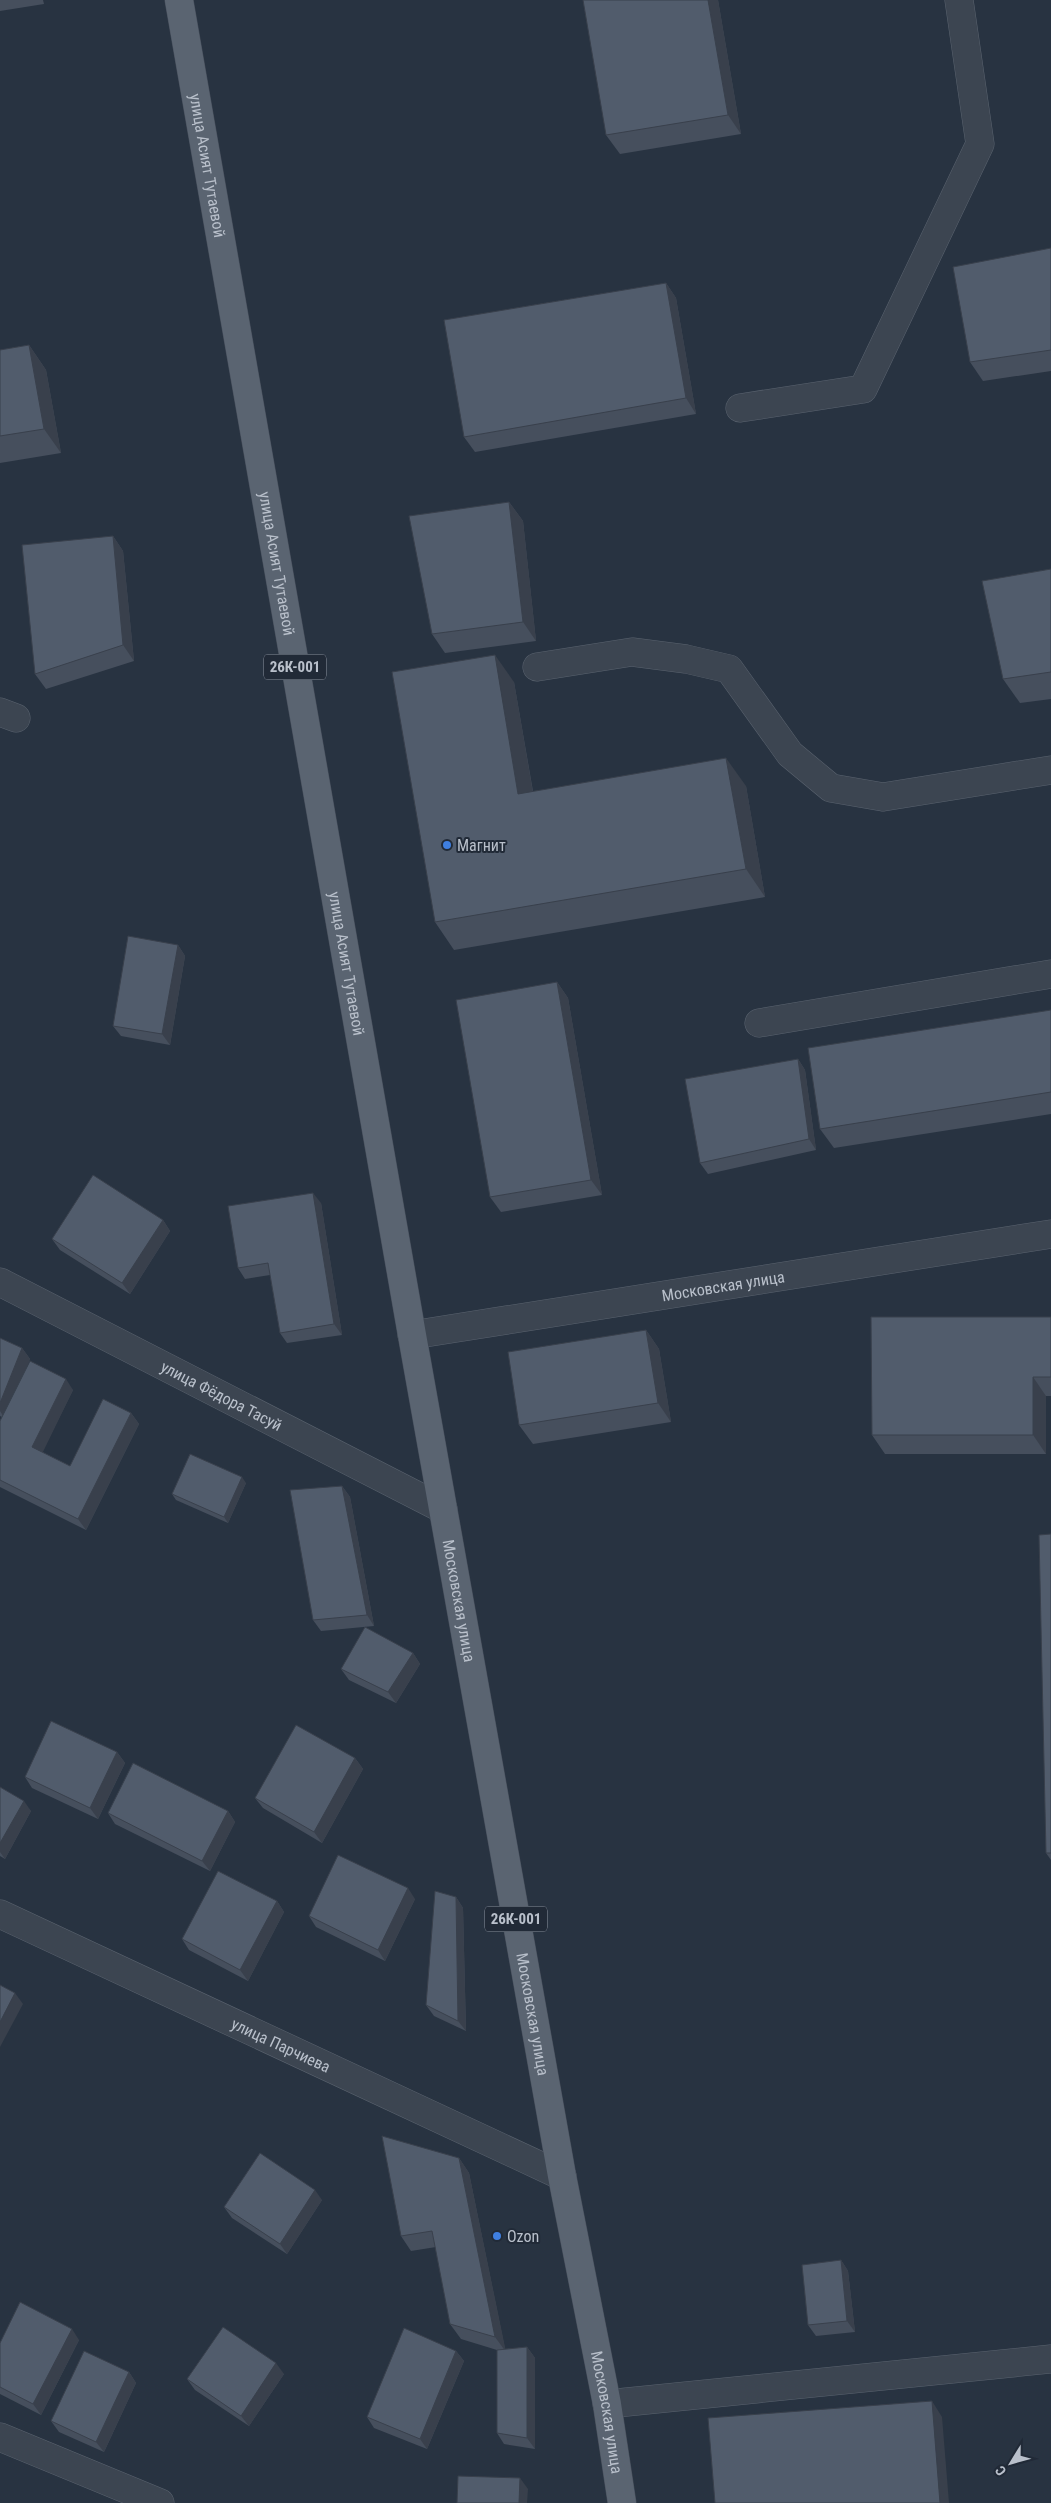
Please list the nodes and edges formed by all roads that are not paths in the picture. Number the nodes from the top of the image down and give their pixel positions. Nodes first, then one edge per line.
1 (178, 0) edge
2 (959, 0) edge
3 (740, 408) dead end
4 (537, 667) dead end
5 (1051, 770) edge
6 (1051, 974) edge
7 (759, 1023) dead end
8 (1051, 1234) edge
9 (0, 1282) edge
10 (412, 1335) junction
11 (443, 1509) junction
12 (0, 1914) edge
13 (562, 2176) junction
14 (1051, 2358) edge
15 (607, 2404) junction
16 (0, 2437) edge
17 (160, 2503) edge
18 (622, 2503) edge

1 - 10 main road, улица Асият Тутаевой / 26К-001
2 - 3 street
4 - 5 street
6 - 7 street
8 - 10 street, Московская улица
9 - 11 street, улица Фёдора Тасуй
10 - 11 main road, Московская улица / 26К-001
11 - 13 main road, Московская улица / 26К-001
12 - 13 street, улица Парчиева
13 - 15 main road, Московская улица / 26К-001
14 - 15 street
15 - 18 main road, Московская улица / 26К-001
16 - 17 street

